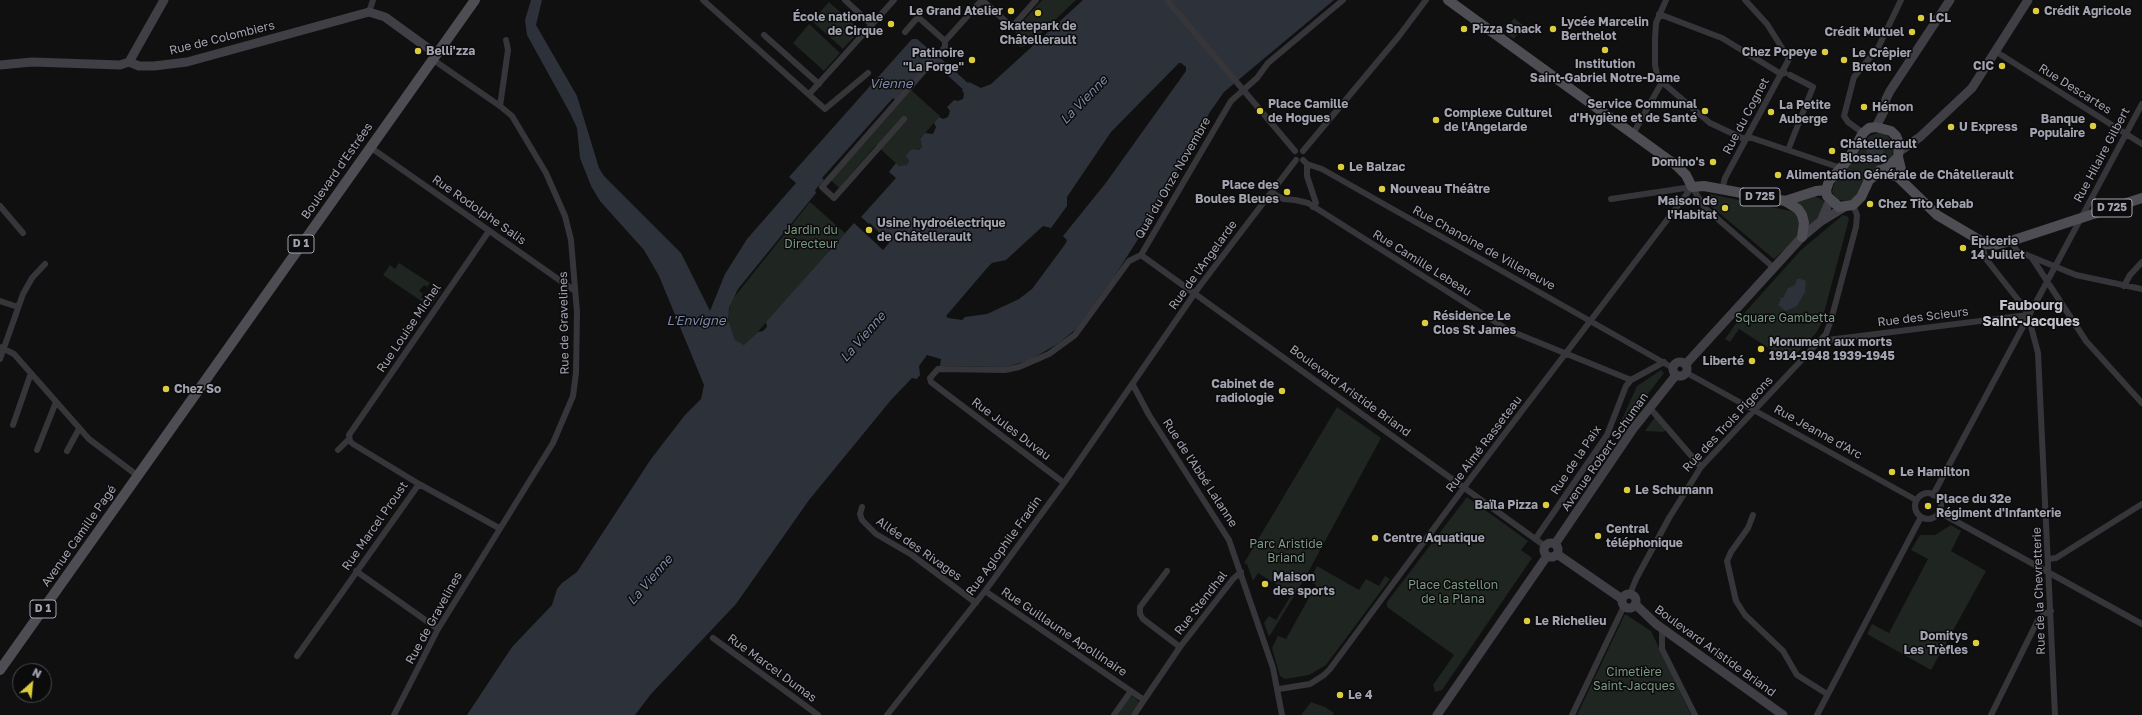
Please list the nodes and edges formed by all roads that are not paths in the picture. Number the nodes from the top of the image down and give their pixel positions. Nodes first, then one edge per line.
1 (164, 0) edge
2 (373, 0) edge
3 (475, 0) edge
4 (703, 0) edge
5 (845, 0) edge
6 (894, 0) edge
7 (982, 0) edge
8 (1036, 0) edge
9 (1167, 0) edge
10 (1343, 0) edge
11 (1426, 0) edge
12 (1448, 0) edge
13 (1666, 0) edge
14 (1745, 0) edge
15 (1901, 0) edge
16 (1950, 0) edge
17 (2028, 0) edge
18 (369, 12) junction
19 (1659, 14) junction
20 (872, 25) junction
21 (905, 32) dead end
22 (764, 35) dead end
23 (506, 40) dead end
24 (945, 41) junction
25 (1995, 51) junction
26 (434, 57) junction
27 (128, 62) junction
28 (0, 66) edge
29 (868, 73) dead end
30 (1786, 74) junction
31 (1662, 82) junction
32 (819, 84) junction
33 (1243, 90) junction
34 (811, 92) dead end
35 (2142, 104) edge
36 (500, 106) junction
37 (904, 119) dead end
38 (1876, 127) junction
39 (1863, 133) junction
40 (1633, 134) junction
41 (2126, 134) junction
42 (1746, 138) junction
43 (2142, 144) edge
44 (370, 147) junction
45 (1788, 150) junction
46 (1296, 151) junction
47 (1303, 152) junction
48 (1898, 154) junction
49 (1296, 160) junction
50 (1305, 162) junction
51 (1841, 168) junction
52 (1880, 170) junction
53 (1904, 182) junction
54 (1692, 187) junction
55 (1722, 190) junction
56 (1271, 192) junction
57 (1828, 195) junction
58 (2142, 198) edge
59 (1611, 199) dead end
60 (1785, 201) junction
61 (1310, 205) junction
62 (0, 206) edge
63 (1848, 206) junction
64 (2081, 217) junction
65 (1820, 222) junction
66 (489, 231) junction
67 (23, 233) dead end
68 (1802, 237) junction
69 (2010, 241) junction
70 (1981, 242) junction
71 (1141, 255) junction
72 (2032, 258) junction
73 (2142, 262) edge
74 (45, 264) dead end
75 (1773, 267) junction
76 (2055, 267) junction
77 (2046, 283) junction
78 (2124, 286) junction
79 (2142, 289) edge
80 (576, 291) junction
81 (1194, 294) junction
82 (0, 301) edge
83 (18, 307) junction
84 (2028, 315) junction
85 (1590, 320) junction
86 (1820, 341) junction
87 (2, 347) edge
88 (1566, 353) junction
89 (0, 359) edge
90 (1664, 362) junction
91 (1686, 368) junction
92 (1674, 371) junction
93 (31, 373) junction
94 (1631, 380) junction
95 (1132, 385) junction
96 (944, 392) joint
97 (56, 402) junction
98 (2142, 403) edge
99 (1649, 407) junction
100 (1755, 410) junction
101 (13, 425) dead end
102 (79, 429) junction
103 (349, 439) junction
104 (37, 450) dead end
105 (338, 450) dead end
106 (67, 451) dead end
107 (1700, 467) junction
108 (138, 476) junction
109 (418, 484) junction
110 (1064, 484) junction
111 (1464, 488) junction
112 (1933, 494) junction
113 (1916, 500) junction
114 (2142, 504) edge
115 (862, 507) dead end
116 (1939, 512) junction
117 (1753, 515) dead end
118 (1921, 517) junction
119 (499, 528) junction
120 (1536, 538) junction
121 (1556, 544) junction
122 (1546, 546) junction
123 (1557, 554) junction
124 (1547, 556) junction
125 (2049, 559) junction
126 (356, 571) junction
127 (1168, 571) dead end
128 (1240, 572) junction
129 (2050, 573) junction
130 (985, 591) junction
131 (1626, 600) junction
132 (976, 603) junction
133 (2051, 611) junction
134 (2142, 624) edge
135 (438, 629) junction
136 (1662, 629) junction
137 (713, 638) dead end
138 (1180, 647) junction
139 (297, 656) dead end
140 (0, 670) edge
141 (1278, 690) junction
142 (1131, 691) junction
143 (1827, 694) junction
144 (1144, 700) junction
145 (394, 715) edge
146 (818, 715) edge
147 (887, 715) edge
148 (1114, 715) edge
149 (1134, 715) edge
150 (1282, 715) edge
151 (1437, 715) edge
152 (1572, 715) edge
153 (1695, 715) edge
154 (1783, 715) edge
155 (1817, 715) edge
156 (1991, 715) edge
157 (2055, 715) edge

1 - 27 main road
2 - 18 street
3 - 26 main road, Boulevard d'Estrées / D 1
4 - 29 street
5 - 20 street
6 - 20 street
7 - 8 street
7 - 24 street
9 - 33 street
10 - 33 street, Quai du Onze Novembre
11 - 47 street
12 - 40 main road
13 - 19 street
14 - 30 street, Rue du Cognet
15 - 39 street
16 - 38 main road
17 - 25 main road
18 - 26 main road
18 - 27 main road, Rue de Colombiers
19 - 30 street
19 - 31 street
20 - 32 street
21 - 24 street
22 - 32 street
23 - 36 street
24 - 37 street
25 - 41 street, Rue Descartes
25 - 48 main road
26 - 36 street, Rue de Gravelines
26 - 44 main road, Boulevard d'Estrées / D 1
27 - 28 main road, Rue de Colombiers
30 - 42 street, Rue du Cognet
30 - 45 street
31 - 40 street
31 - 42 street
32 - 34 street
33 - 46 street
33 - 71 street, Quai du Onze Novembre
35 - 41 street, Rue Hilaire Gilbert
36 - 80 street, Rue de Gravelines
38 - 39 main road
38 - 48 main road
39 - 51 main road
40 - 54 main road
41 - 43 street, Rue Descartes
41 - 64 street, Rue Hilaire Gilbert
42 - 45 street
42 - 55 street, Rue du Cognet
44 - 66 street, Rue Rodolphe Salis
44 - 108 main road, Boulevard d'Estrées / D 1
45 - 51 street
46 - 47 street
46 - 49 street
47 - 50 street
48 - 52 main road
48 - 53 main road, D 725
49 - 50 street
49 - 56 street, Rue de l'Angelarde
50 - 61 street
50 - 85 street, Rue Chanoine de Villeneuve
51 - 57 main road
52 - 53 main road, D 725
52 - 63 main road
53 - 70 main road, D 725
54 - 55 main road, D 725
54 - 59 street
54 - 75 street
54 - 85 street, Rue Aimé Rasseteau
55 - 60 main road, D 725
56 - 61 street
56 - 81 street, Rue de l'Angelarde
57 - 60 main road, D 725
57 - 63 main road
57 - 65 main road
58 - 64 main road, D 725
60 - 68 main road, D 725
61 - 88 street, Rue Camille Lebeau
62 - 67 street
63 - 65 main road
63 - 86 street
64 - 69 main road, D 725
64 - 76 street, Rue Hilaire Gilbert
65 - 68 main road
66 - 80 street, Rue Rodolphe Salis
66 - 103 street, Rue Louise Michel
68 - 75 main road
69 - 70 main road, D 725
69 - 72 street
70 - 84 street, Rue de la Chevretterie
71 - 81 street, Boulevard Aristide Briand
71 - 96 street, Quai du Onze Novembre
72 - 76 street
72 - 77 street
73 - 78 street
74 - 83 street
75 - 91 main road
76 - 77 street, Rue Hilaire Gilbert
76 - 78 street
77 - 84 street, Rue Hilaire Gilbert
77 - 98 street
78 - 79 street
80 - 119 street, Rue de Gravelines
81 - 95 street, Rue de l'Angelarde
81 - 111 street, Boulevard Aristide Briand
82 - 83 street
83 - 87 street
84 - 86 street, Rue des Scieurs
84 - 112 street, Rue Hilaire Gilbert
84 - 125 street, Rue de la Chevretterie
85 - 88 street, Rue Aimé Rasseteau
85 - 90 street
86 - 100 street, Rue des Trois Pigeons
87 - 89 street
87 - 93 street
88 - 94 street, Rue Camille Lebeau
88 - 111 street, Rue Aimé Rasseteau
90 - 92 street
90 - 94 street
91 - 92 main road
91 - 92 main road
91 - 100 street, Rue Jeanne d'Arc
92 - 99 main road, Avenue Robert Schuman
93 - 97 street
93 - 101 street
94 - 120 street, Rue de la Paix
95 - 110 street, Rue Aglophile Fradin
95 - 128 street, Rue de l'Abbé Lalanne
96 - 110 street, Rue Jules Duvau
97 - 102 street
97 - 104 street
99 - 107 street
99 - 121 main road, Avenue Robert Schuman
100 - 107 street, Rue des Trois Pigeons
100 - 113 street, Rue Jeanne d'Arc
102 - 106 street
102 - 108 street
103 - 105 street, Rue Louise Michel
103 - 109 street
107 - 131 street, Rue des Trois Pigeons
108 - 140 main road, Avenue Camille Pagé / D 1
109 - 119 street, Rue Marcel Proust
109 - 126 street, Rue Marcel Proust
110 - 130 street, Rue Aglophile Fradin
111 - 120 street, Boulevard Aristide Briand
111 - 141 street, Rue Aimé Rasseteau
112 - 113 street
112 - 116 street
113 - 118 street
114 - 125 street
115 - 132 street, Allée des Rivages
116 - 118 street
116 - 129 street
117 - 143 street
118 - 143 street
119 - 135 street, Rue de Gravelines
120 - 122 street, Boulevard Aristide Briand
121 - 122 main road
121 - 123 main road
122 - 124 main road
123 - 124 main road
123 - 131 main road
124 - 151 main road
125 - 129 street, Rue de la Chevretterie
126 - 135 street
126 - 139 street, Rue Marcel Proust
127 - 138 street, Rue Stendhal
128 - 138 street, Rue Stendhal
128 - 141 street, Rue de l'Abbé Lalanne
129 - 133 street, Rue de la Chevretterie
129 - 134 street
130 - 132 street, Rue Aglophile Fradin
130 - 142 street, Rue Guillaume Apollinaire
131 - 136 main road, Boulevard Aristide Briand
131 - 152 street, Rue des Trois Pigeons
132 - 147 street, Rue Aglophile Fradin
133 - 156 street
133 - 157 street, Rue de la Chevretterie
135 - 145 street, Rue de Gravelines
136 - 153 street
136 - 154 main road, Boulevard Aristide Briand
137 - 146 street, Rue Marcel Dumas
138 - 144 street, Rue Stendhal
141 - 150 street, Rue de l'Abbé Lalanne
142 - 144 street
142 - 148 street
143 - 155 street
144 - 149 street, Rue Stendhal

